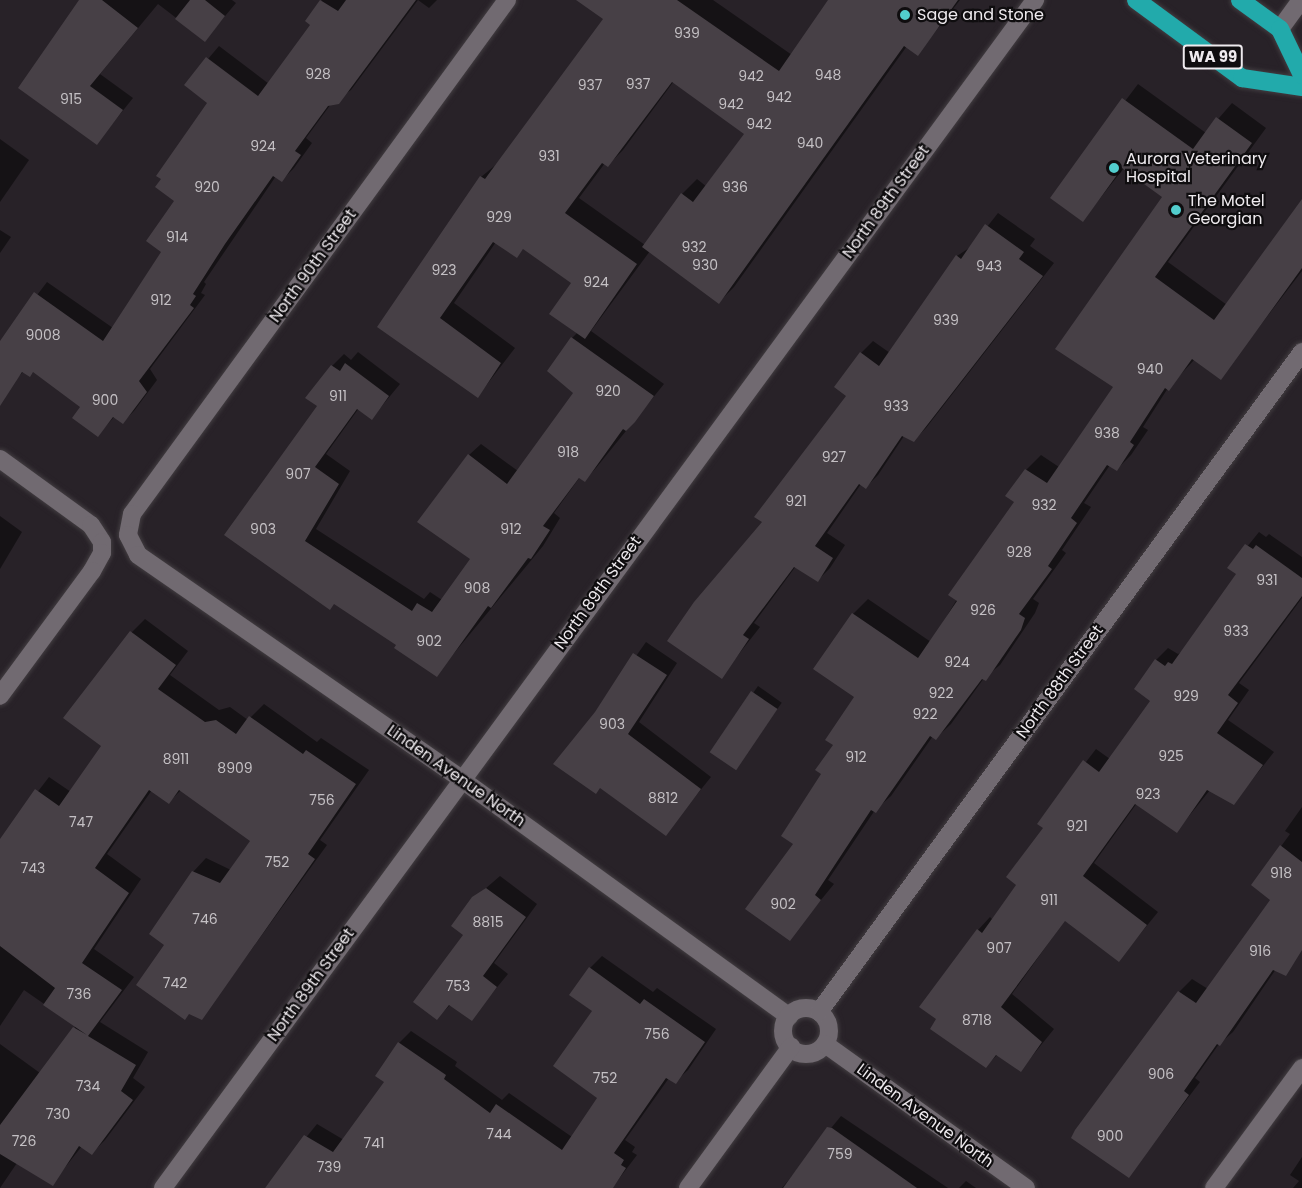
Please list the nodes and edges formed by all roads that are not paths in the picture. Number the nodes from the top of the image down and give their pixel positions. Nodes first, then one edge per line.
1 (507, 0) edge
2 (1035, 0) edge
3 (1136, 0) edge
4 (1240, 0) edge
5 (1301, 0) edge
6 (1280, 29) junction
7 (1302, 75) edge
8 (1302, 87) edge
9 (1302, 352) edge
10 (0, 459) edge
11 (128, 535) joint
12 (0, 696) edge
13 (461, 779) junction
14 (819, 1012) junction
15 (789, 1016) junction
16 (825, 1044) junction
17 (791, 1047) junction
18 (1302, 1068) edge
19 (164, 1188) edge
20 (688, 1188) edge
21 (1026, 1188) edge
22 (1214, 1188) edge

1 - 11 street, North 90th Street
2 - 13 street, North 89th Street
3 - 8 highway, WA 99
4 - 6 highway
5 - 6 street
6 - 7 highway
9 - 14 street, North 88th Street
10 - 12 street
11 - 13 street, Linden Avenue North
13 - 15 street, Linden Avenue North
13 - 19 street, North 89th Street
14 - 15 street
14 - 16 street
15 - 17 street
16 - 17 street
16 - 21 street, Linden Avenue North
17 - 20 street
18 - 22 street

